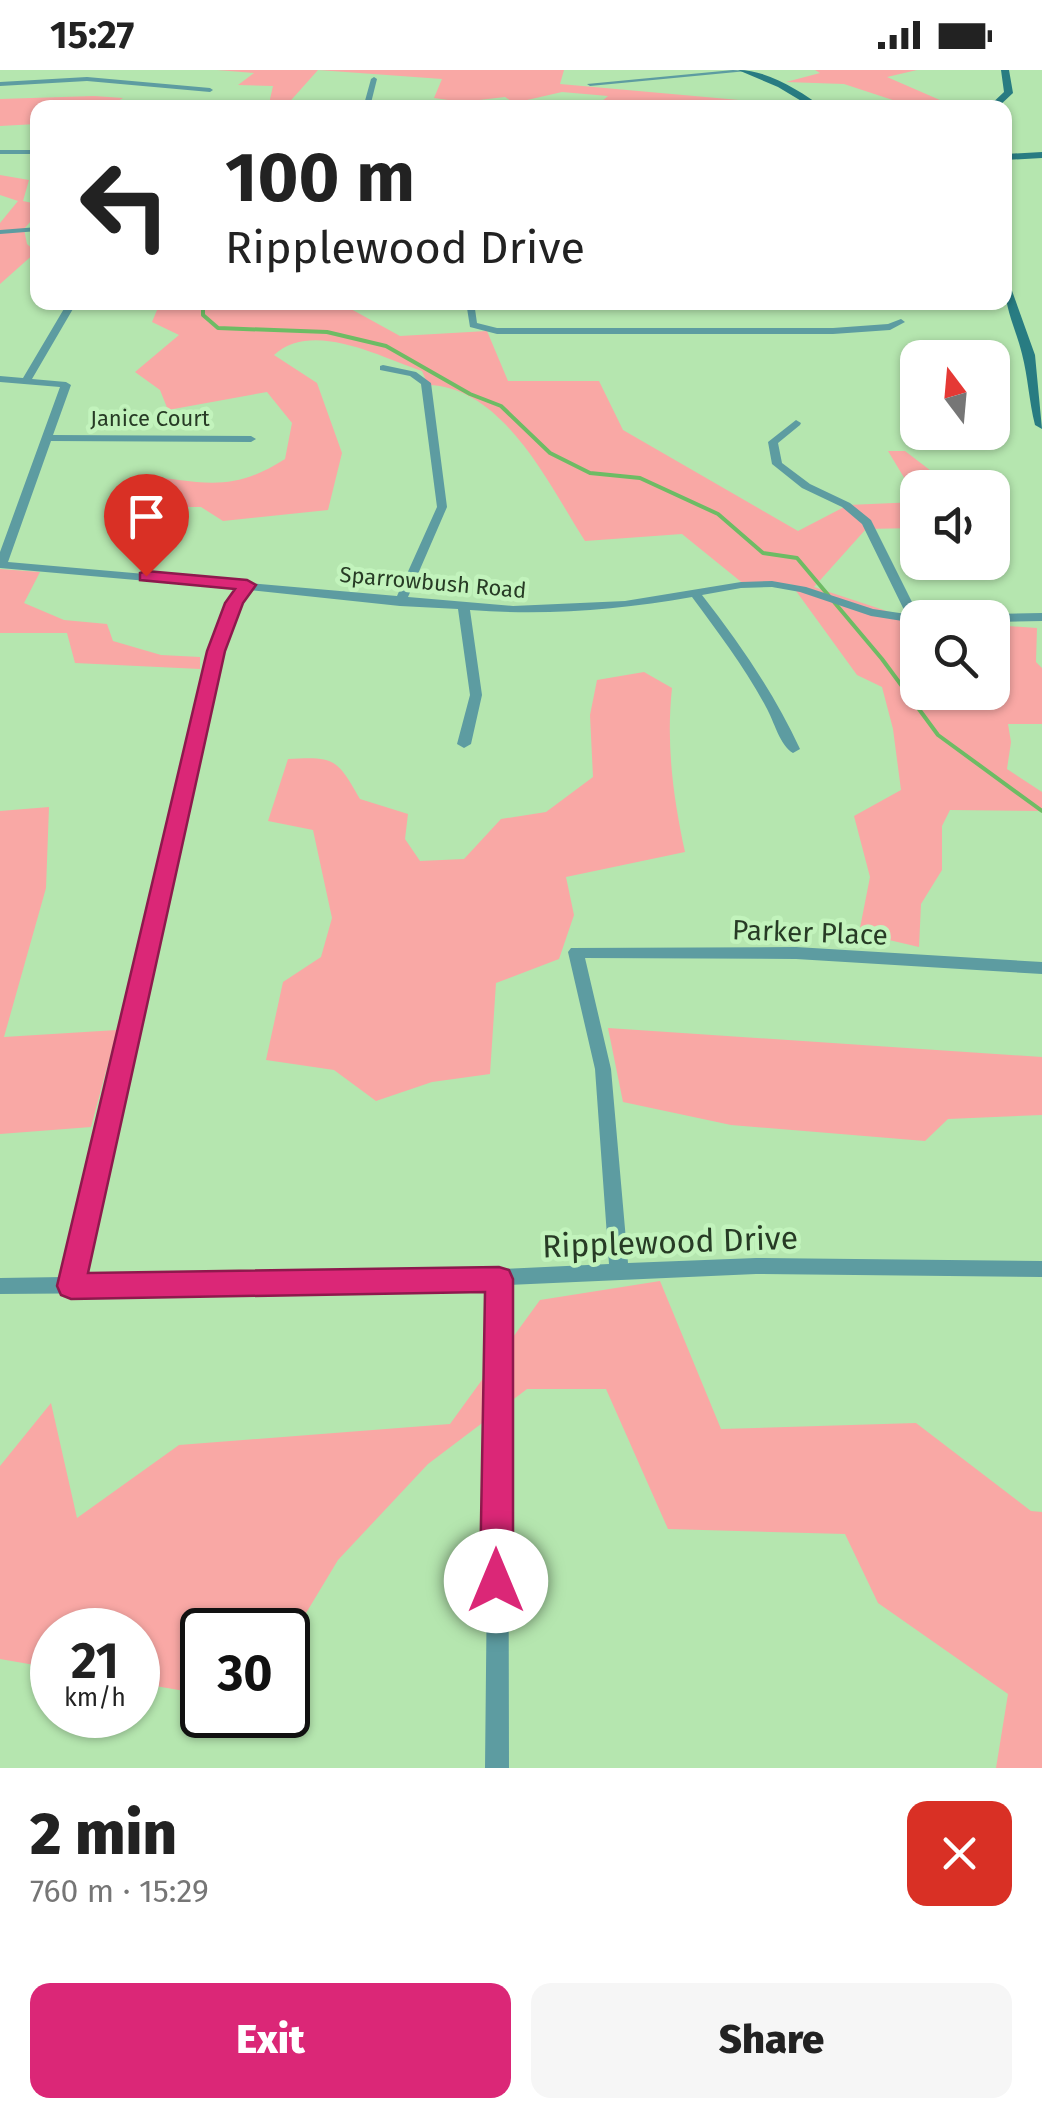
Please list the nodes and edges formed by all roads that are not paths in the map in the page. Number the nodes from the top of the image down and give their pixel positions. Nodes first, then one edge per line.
1 (743, 70) edge
2 (1005, 70) edge
3 (374, 79) dead end
4 (0, 84) edge
5 (590, 84) dead end
6 (210, 90) dead end
7 (368, 100) edge
8 (806, 100) edge
9 (1000, 100) edge
10 (0, 152) edge
11 (30, 152) edge
12 (1042, 156) edge
13 (1012, 157) edge
14 (30, 230) edge
15 (0, 232) edge
16 (1012, 308) edge
17 (68, 310) edge
18 (470, 310) edge
19 (901, 322) dead end
20 (382, 368) dead end
21 (0, 379) edge
22 (27, 379) junction
23 (796, 423) dead end
24 (1042, 424) edge
25 (49, 438) junction
26 (251, 439) dead end
27 (0, 565) edge
28 (247, 585) junction
29 (696, 594) junction
30 (906, 600) edge
31 (400, 602) junction
32 (464, 608) junction
33 (900, 616) edge
34 (1042, 617) edge
35 (1010, 618) edge
36 (464, 744) dead end
37 (793, 749) dead end
38 (1042, 968) edge
39 (1042, 1269) edge
40 (619, 1271) junction
41 (499, 1279) junction
42 (0, 1286) edge
43 (71, 1286) junction
44 (497, 1768) edge

1 - 5 street
1 - 8 street
2 - 9 street
3 - 7 street
4 - 6 street
10 - 11 street
12 - 13 street
14 - 15 street
16 - 24 street
17 - 22 street
18 - 19 street
20 - 31 street
21 - 22 street
22 - 25 street
23 - 30 street
25 - 26 street, Janice Court
25 - 27 street
27 - 28 street, Sparrowbush Road
28 - 31 street, Sparrowbush Road
28 - 43 street
29 - 32 street, Sparrowbush Road
29 - 33 street, Sparrowbush Road
29 - 37 street
31 - 32 street, Sparrowbush Road
32 - 36 street
34 - 35 street
38 - 40 street, Parker Place
39 - 40 street, Ripplewood Drive
40 - 41 street, Ripplewood Drive
41 - 43 street, Ripplewood Drive
41 - 44 street
42 - 43 street, Ripplewood Drive

